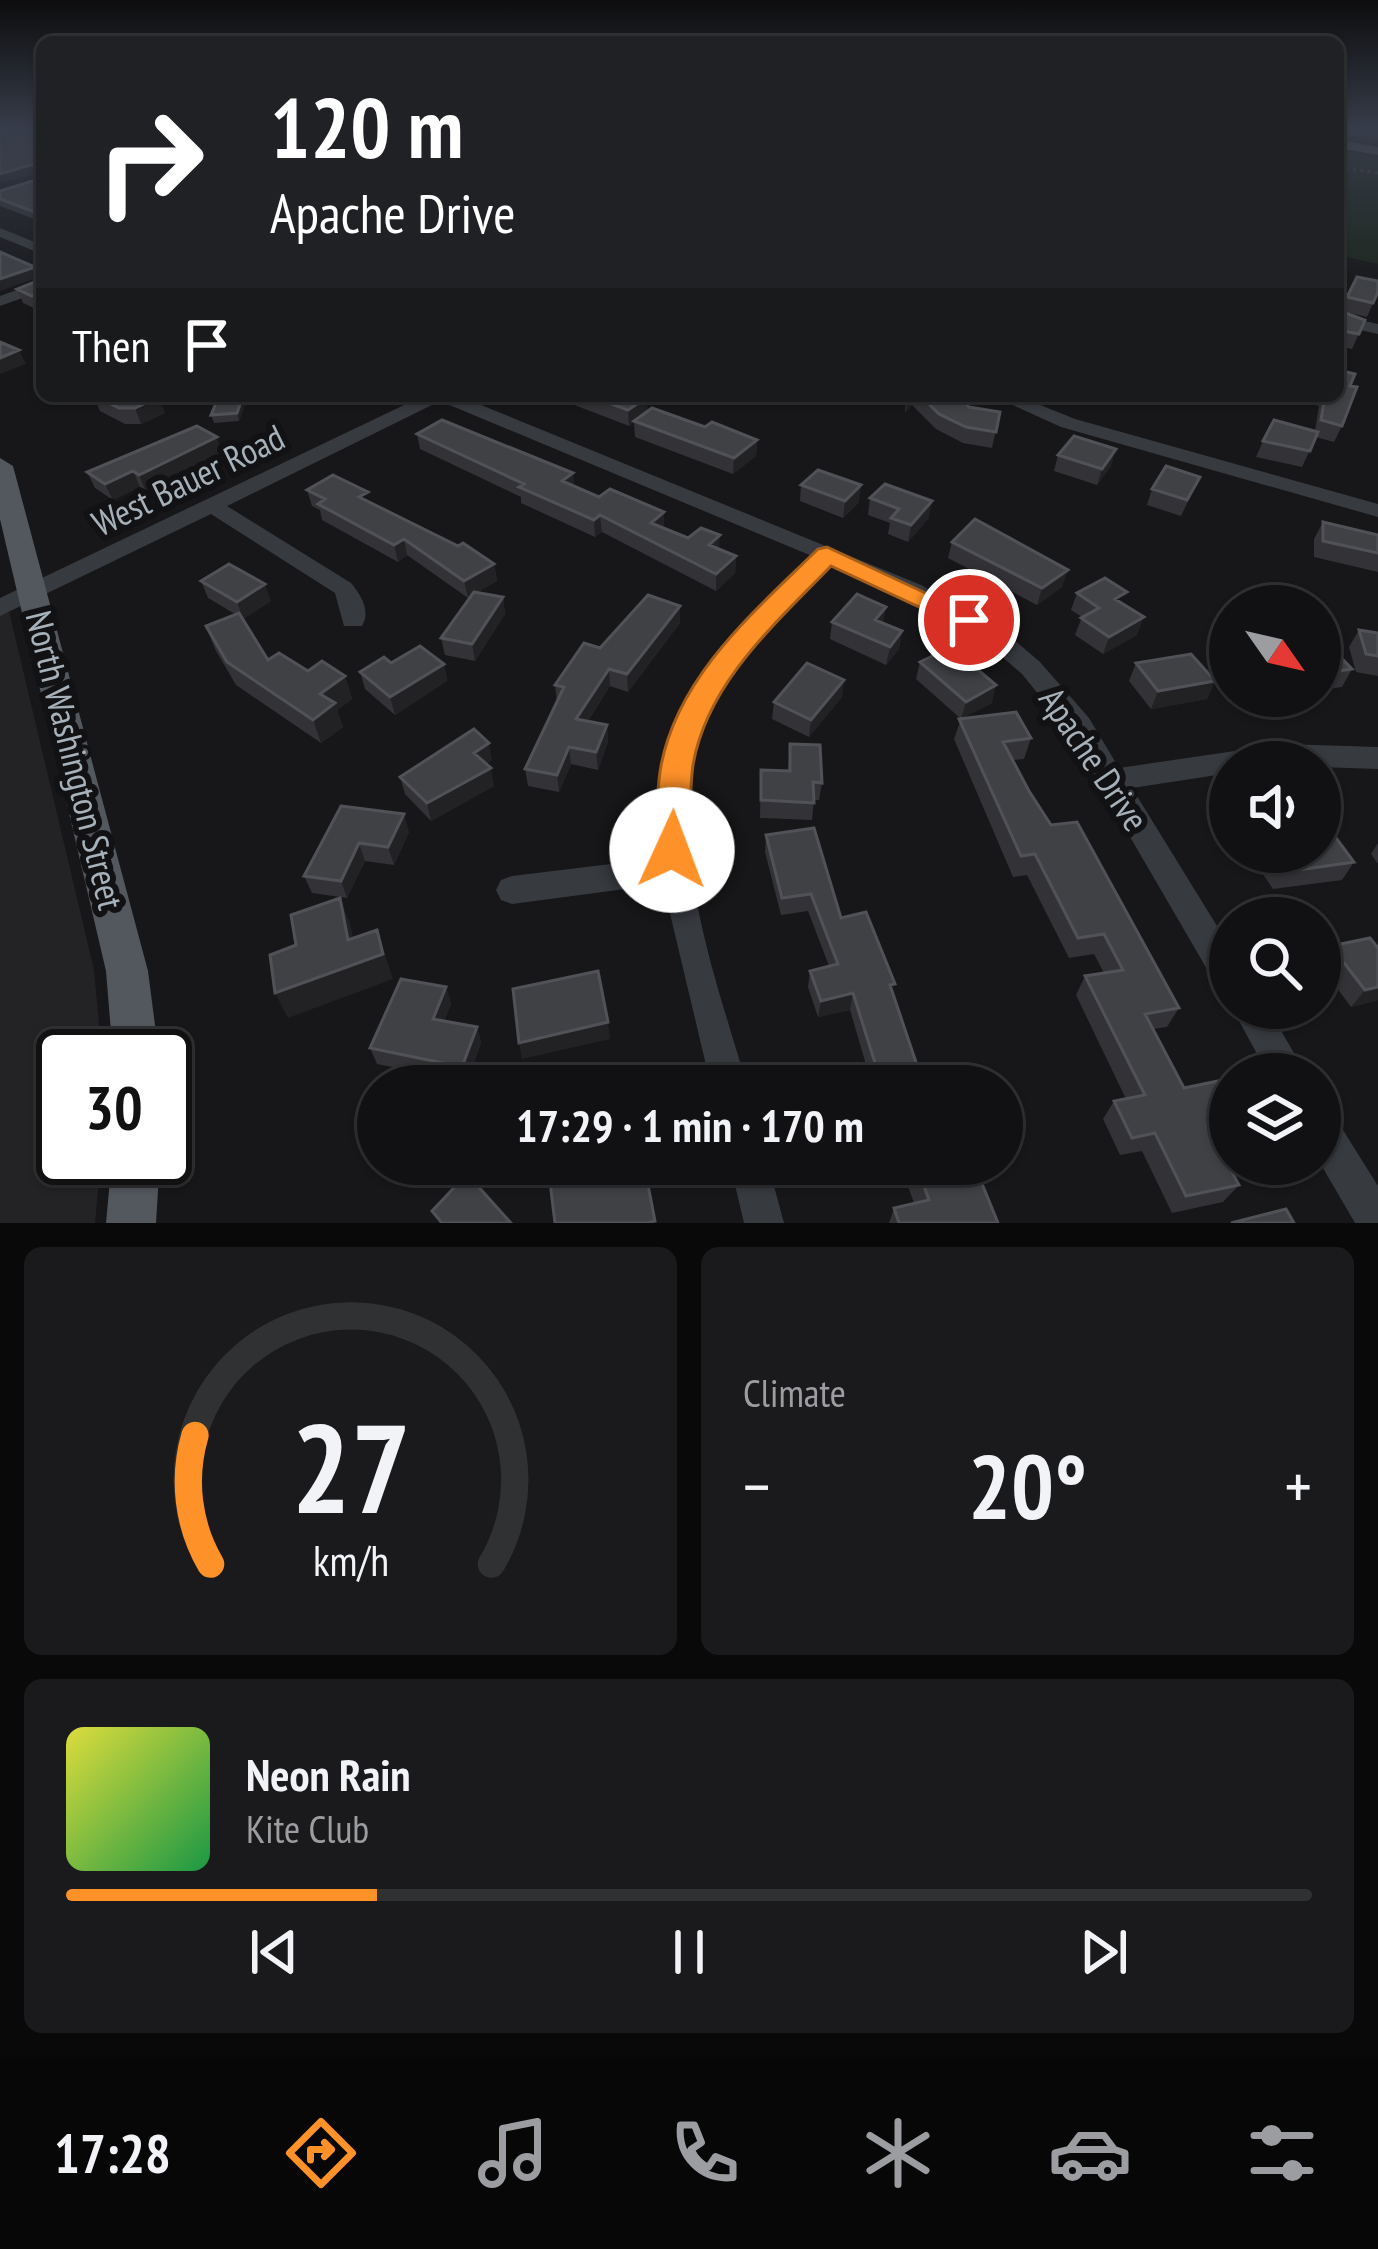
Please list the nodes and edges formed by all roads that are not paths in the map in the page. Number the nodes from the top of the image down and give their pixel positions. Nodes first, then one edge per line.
1 (0, 232) edge
2 (36, 247) edge
3 (36, 288) edge
4 (0, 301) edge
5 (1344, 321) edge
6 (1378, 329) edge
7 (427, 402) edge
8 (455, 402) edge
9 (1017, 402) edge
10 (0, 466) edge
11 (211, 505) junction
12 (1378, 511) edge
13 (827, 554) junction
14 (16, 600) edge
15 (353, 620) dead end
16 (1341, 757) edge
17 (1378, 758) edge
18 (1209, 765) edge
19 (1112, 780) junction
20 (674, 869) junction
21 (512, 890) dead end
22 (1209, 941) edge
23 (133, 1029) edge
24 (724, 1065) edge
25 (1341, 1162) edge
26 (134, 1185) edge
27 (754, 1185) edge
28 (131, 1223) edge
29 (764, 1223) edge
30 (1378, 1223) edge

1 - 2 street
3 - 4 street
5 - 6 street
7 - 11 street, West Bauer Road
8 - 13 street, Apache Drive
9 - 12 street
10 - 14 main road, North Washington Street
11 - 14 street, West Bauer Road
11 - 15 street
13 - 19 street, Apache Drive
13 - 20 street
14 - 23 main road, North Washington Street
16 - 17 street
18 - 19 street
19 - 22 street, Apache Drive
20 - 21 street
20 - 24 street
25 - 30 street
26 - 28 main road
27 - 29 street

